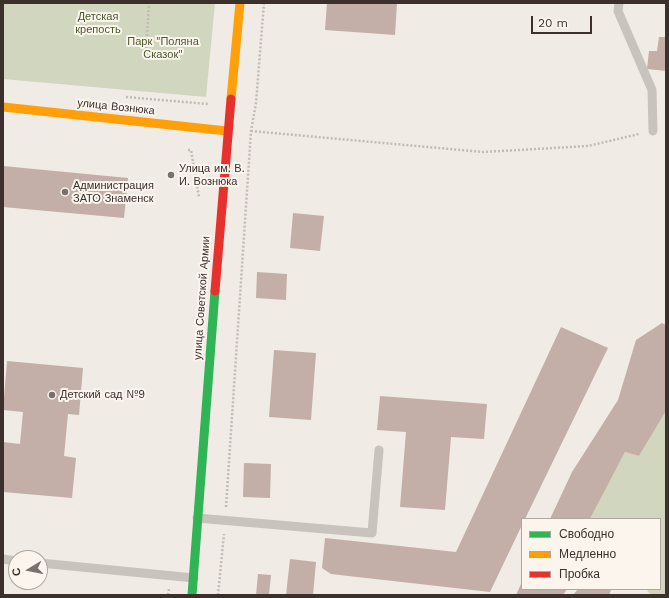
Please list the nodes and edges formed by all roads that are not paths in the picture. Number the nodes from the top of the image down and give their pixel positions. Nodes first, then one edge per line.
1 (240, 3) edge
2 (619, 3) edge
3 (3, 107) edge
4 (228, 131) junction
5 (653, 131) road end
6 (379, 450) dead end
7 (197, 518) junction
8 (48, 564) edge
9 (194, 578) junction
10 (192, 595) edge

1 - 4 street, улица Советской Армии
2 - 5 lane
3 - 4 street, улица Вознюка
4 - 7 street, улица Советской Армии
6 - 7 lane
7 - 9 street, улица Советской Армии
8 - 9 lane
9 - 10 street, улица Советской Армии

